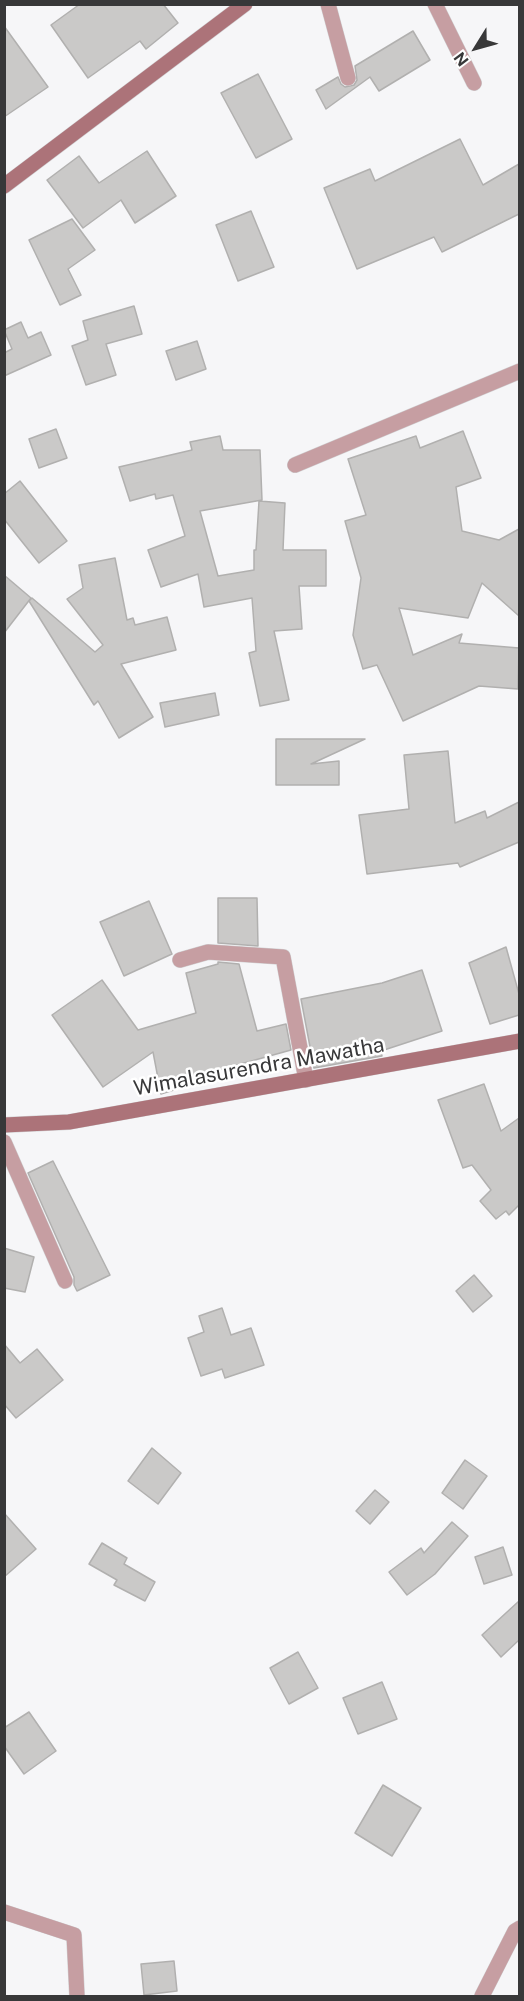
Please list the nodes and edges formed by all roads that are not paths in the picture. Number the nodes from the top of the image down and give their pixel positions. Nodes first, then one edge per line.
1 (245, 4) edge
2 (328, 4) edge
3 (435, 4) edge
4 (348, 78) dead end
5 (474, 83) dead end
6 (4, 186) edge
7 (519, 371) edge
8 (295, 465) dead end
9 (180, 960) dead end
10 (519, 1041) edge
11 (306, 1080) junction
12 (4, 1125) edge
13 (4, 1143) edge
14 (65, 1281) dead end
15 (4, 1912) edge
16 (519, 1928) edge
17 (77, 1996) edge
18 (482, 1996) edge

1 - 6 street
2 - 4 street
3 - 5 street
7 - 8 street
9 - 11 street
10 - 11 street, Wimalasurendra Mawatha
11 - 12 street, Wimalasurendra Mawatha
13 - 14 street
15 - 17 street
16 - 18 street

